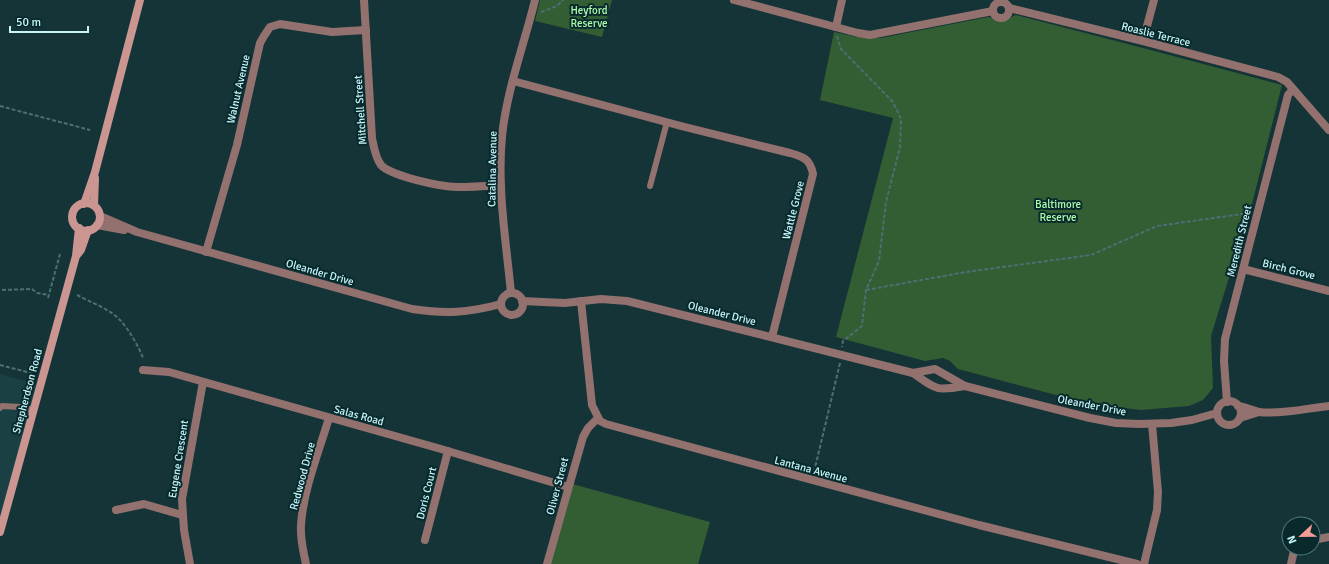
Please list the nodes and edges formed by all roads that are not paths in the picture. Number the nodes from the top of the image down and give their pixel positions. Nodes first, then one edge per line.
1 (140, 0) edge
2 (364, 0) edge
3 (535, 0) edge
4 (734, 0) edge
5 (842, 0) edge
6 (1154, 0) edge
7 (1000, 1) edge
8 (1009, 8) junction
9 (993, 11) junction
10 (836, 27) junction
11 (366, 30) junction
12 (1143, 41) junction
13 (513, 81) junction
14 (1293, 89) junction
15 (667, 122) junction
16 (1329, 130) edge
17 (95, 172) junction
18 (501, 185) junction
19 (650, 186) dead end
20 (84, 204) junction
21 (94, 206) junction
22 (100, 216) junction
23 (97, 225) junction
24 (84, 229) junction
25 (136, 232) junction
26 (206, 252) junction
27 (1243, 269) junction
28 (1329, 291) edge
29 (511, 293) junction
30 (522, 301) junction
31 (581, 301) junction
32 (501, 304) junction
33 (772, 337) junction
34 (143, 370) dead end
35 (913, 373) junction
36 (203, 382) junction
37 (965, 386) junction
38 (1227, 402) junction
39 (1238, 406) junction
40 (1329, 406) edge
41 (0, 408) edge
42 (33, 410) junction
43 (1259, 412) junction
44 (1217, 413) junction
45 (329, 418) junction
46 (598, 418) junction
47 (1240, 418) junction
48 (1152, 424) junction
49 (448, 451) junction
50 (568, 487) junction
51 (116, 510) dead end
52 (182, 514) junction
53 (2, 519) edge
54 (0, 532) edge
55 (425, 540) dead end
56 (190, 564) edge
57 (306, 564) edge
58 (547, 564) edge
59 (1137, 564) edge
60 (1144, 564) edge

1 - 17 street
2 - 11 street, Mitchell Street
3 - 13 street, Catalina Avenue
4 - 10 street
5 - 10 street
6 - 12 street
7 - 8 street
7 - 9 street
8 - 9 street
8 - 12 street, Roaslie Terrace
9 - 10 street
11 - 18 street, Mitchell Street
11 - 26 street, Walnut Avenue
12 - 14 street, Roaslie Terrace
13 - 15 street, Wattle Grove
13 - 18 street, Catalina Avenue
14 - 16 street, Roaslie Terrace
14 - 27 street, Meredith Street
15 - 19 lane
15 - 33 street, Wattle Grove
17 - 20 street
17 - 21 street
18 - 29 street, Catalina Avenue
20 - 21 street
20 - 24 street
21 - 22 street
22 - 23 street
22 - 25 street, Oleander Drive
23 - 24 street
23 - 25 street, Oleander Drive
24 - 42 street, Shepherdson Road
25 - 26 street, Oleander Drive
26 - 32 street, Oleander Drive
27 - 28 street, Birch Grove
27 - 38 street, Meredith Street
29 - 30 street
29 - 32 street
30 - 31 street, Oleander Drive
30 - 32 street
31 - 33 street, Oleander Drive
31 - 46 street
33 - 35 street, Oleander Drive
34 - 36 street, Salas Road
35 - 37 street, Oleander Drive
35 - 37 street, Oleander Drive
36 - 45 street, Salas Road
36 - 52 street, Eugene Crescent
37 - 48 street, Oleander Drive
38 - 39 street
38 - 44 street
39 - 43 street
39 - 47 street
40 - 43 street
41 - 42 lane
42 - 53 street, Shepherdson Road
43 - 47 street
44 - 47 street
44 - 48 street, Oleander Drive
45 - 49 street, Salas Road
45 - 57 street, Redwood Drive
46 - 50 street, Oliver Street
46 - 59 street, Lantana Avenue
48 - 60 street
49 - 50 street, Salas Road
49 - 55 street, Doris Court
50 - 58 street, Oliver Street
51 - 52 street
52 - 56 street, Eugene Crescent
53 - 54 street, Shepherdson Road

